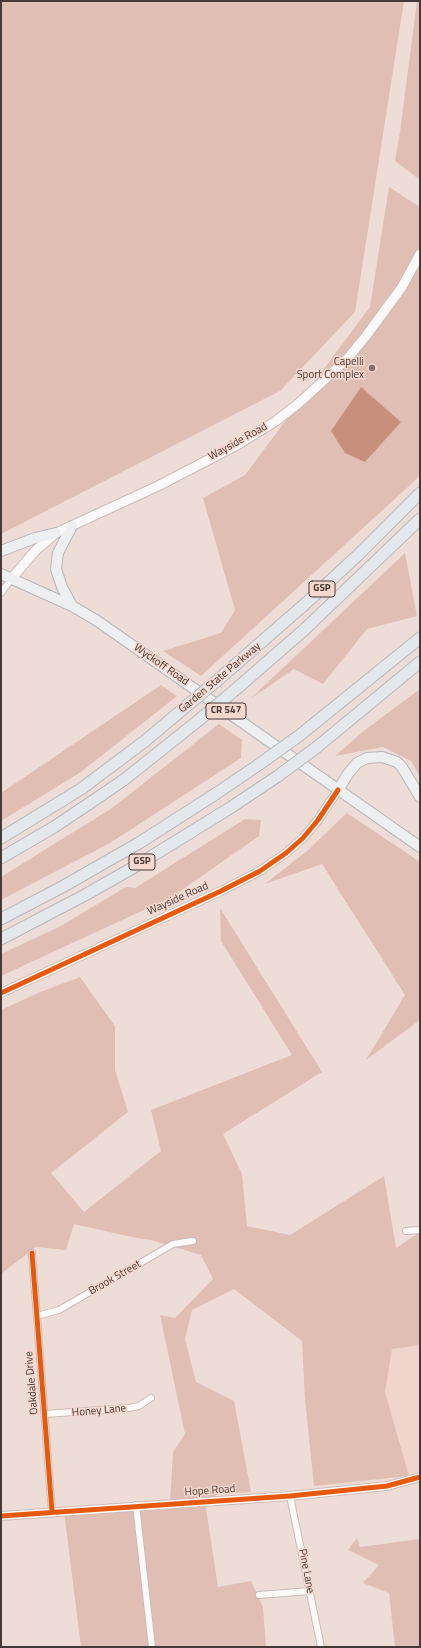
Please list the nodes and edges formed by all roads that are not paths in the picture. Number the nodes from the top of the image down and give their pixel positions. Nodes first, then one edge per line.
1 (420, 254) edge
2 (420, 493) edge
3 (420, 519) edge
4 (72, 526) junction
5 (56, 533) junction
6 (1, 551) edge
7 (1, 574) edge
8 (12, 578) junction
9 (1, 593) edge
10 (72, 606) junction
11 (420, 638) edge
12 (420, 662) edge
13 (338, 790) junction
14 (420, 797) edge
15 (1, 838) edge
16 (420, 847) edge
17 (1, 858) edge
18 (1, 919) edge
19 (1, 939) edge
20 (1, 993) edge
21 (420, 1230) edge
22 (406, 1232) dead end
23 (193, 1241) dead end
24 (32, 1254) dead end
25 (37, 1316) junction
26 (151, 1398) dead end
27 (45, 1414) junction
28 (420, 1477) edge
29 (290, 1496) junction
30 (136, 1506) junction
31 (52, 1512) junction
32 (1, 1516) edge
33 (310, 1591) junction
34 (259, 1595) dead end
35 (152, 1647) edge
36 (321, 1647) edge

1 - 4 main road, Wayside Road
2 - 15 highway, Garden State Parkway / GSP, bridge
3 - 17 highway, Garden State Parkway / GSP, bridge
4 - 5 main road, Wayside Road
4 - 10 main road
5 - 6 main road
5 - 8 main road, Wayside Road
7 - 8 main road, CR 547
8 - 9 street
8 - 10 main road, Wyckoff Road / CR 547
10 - 13 main road, Wyckoff Road / CR 547
11 - 18 highway, GSP, bridge
12 - 19 highway, GSP, bridge
13 - 14 main road
13 - 16 main road, Wyckoff Road / CR 547
13 - 20 street, Wayside Road
21 - 22 street
23 - 25 street, Brook Street
24 - 25 street, Oakdale Drive
25 - 27 street, Oakdale Drive
26 - 27 street, Honey Lane
27 - 31 street, Oakdale Drive
28 - 29 street, Hope Road
29 - 30 street, Hope Road
29 - 33 street, Pine Lane
30 - 31 street, Hope Road
30 - 35 street
31 - 32 street, Hope Road
33 - 34 street
33 - 36 street, Pine Lane

